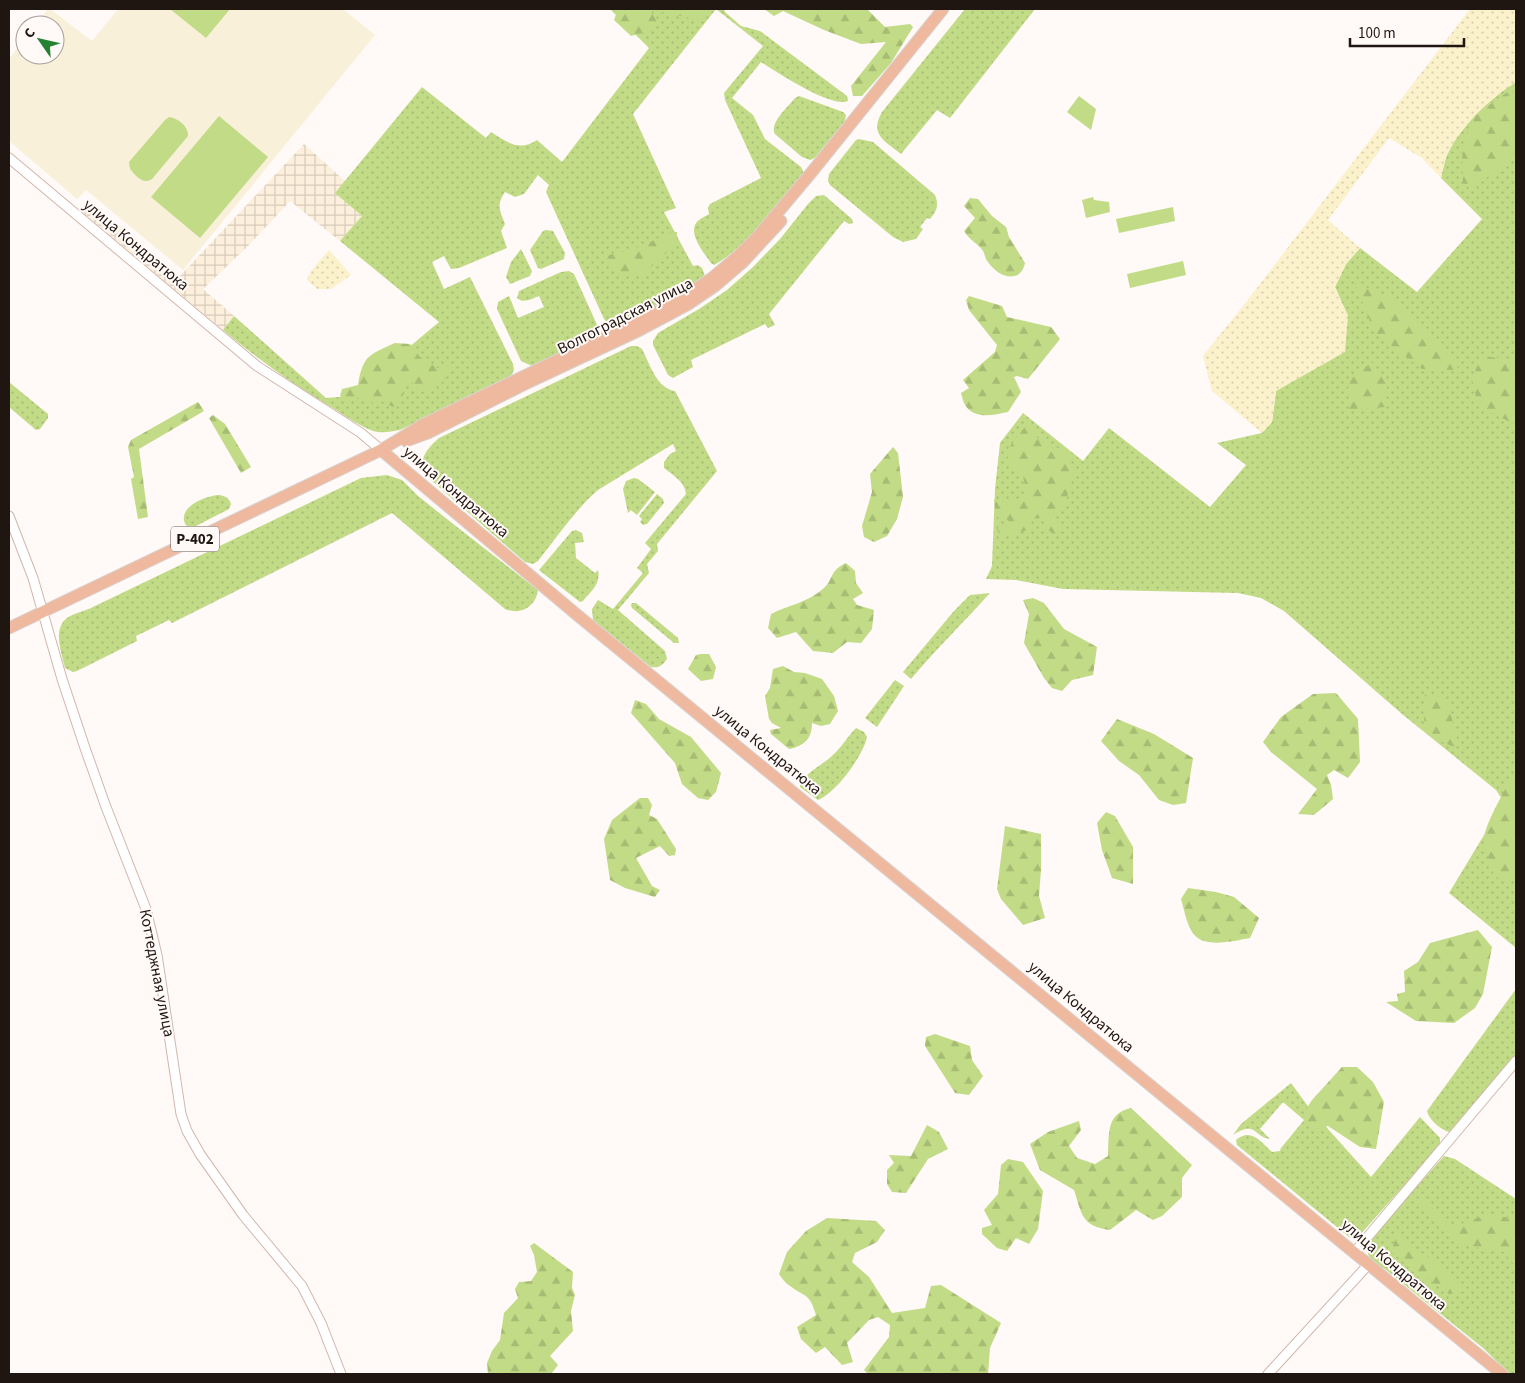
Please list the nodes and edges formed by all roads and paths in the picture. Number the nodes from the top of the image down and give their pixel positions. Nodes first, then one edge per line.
1 (943, 9) edge
2 (953, 9) edge
3 (9, 158) edge
4 (381, 450) junction
5 (9, 516) edge
6 (44, 612) junction
7 (9, 628) edge
8 (1516, 1061) edge
9 (1354, 1253) junction
10 (1368, 1265) junction
11 (341, 1374) edge
12 (1268, 1374) edge
13 (1502, 1374) edge

1 - 4 main road, Волгоградская улица
2 - 4 main road, Волгоградская улица
3 - 4 street, улица Кондратюка
4 - 6 main road, Волгоградская улица / Р-402
4 - 9 main road, улица Кондратюка
5 - 6 street, Коттеджная улица
6 - 7 main road, Волгоградская улица / Р-402
6 - 11 street, Коттеджная улица
8 - 9 street
9 - 10 main road, улица Кондратюка
10 - 12 street
10 - 13 main road, улица Кондратюка

